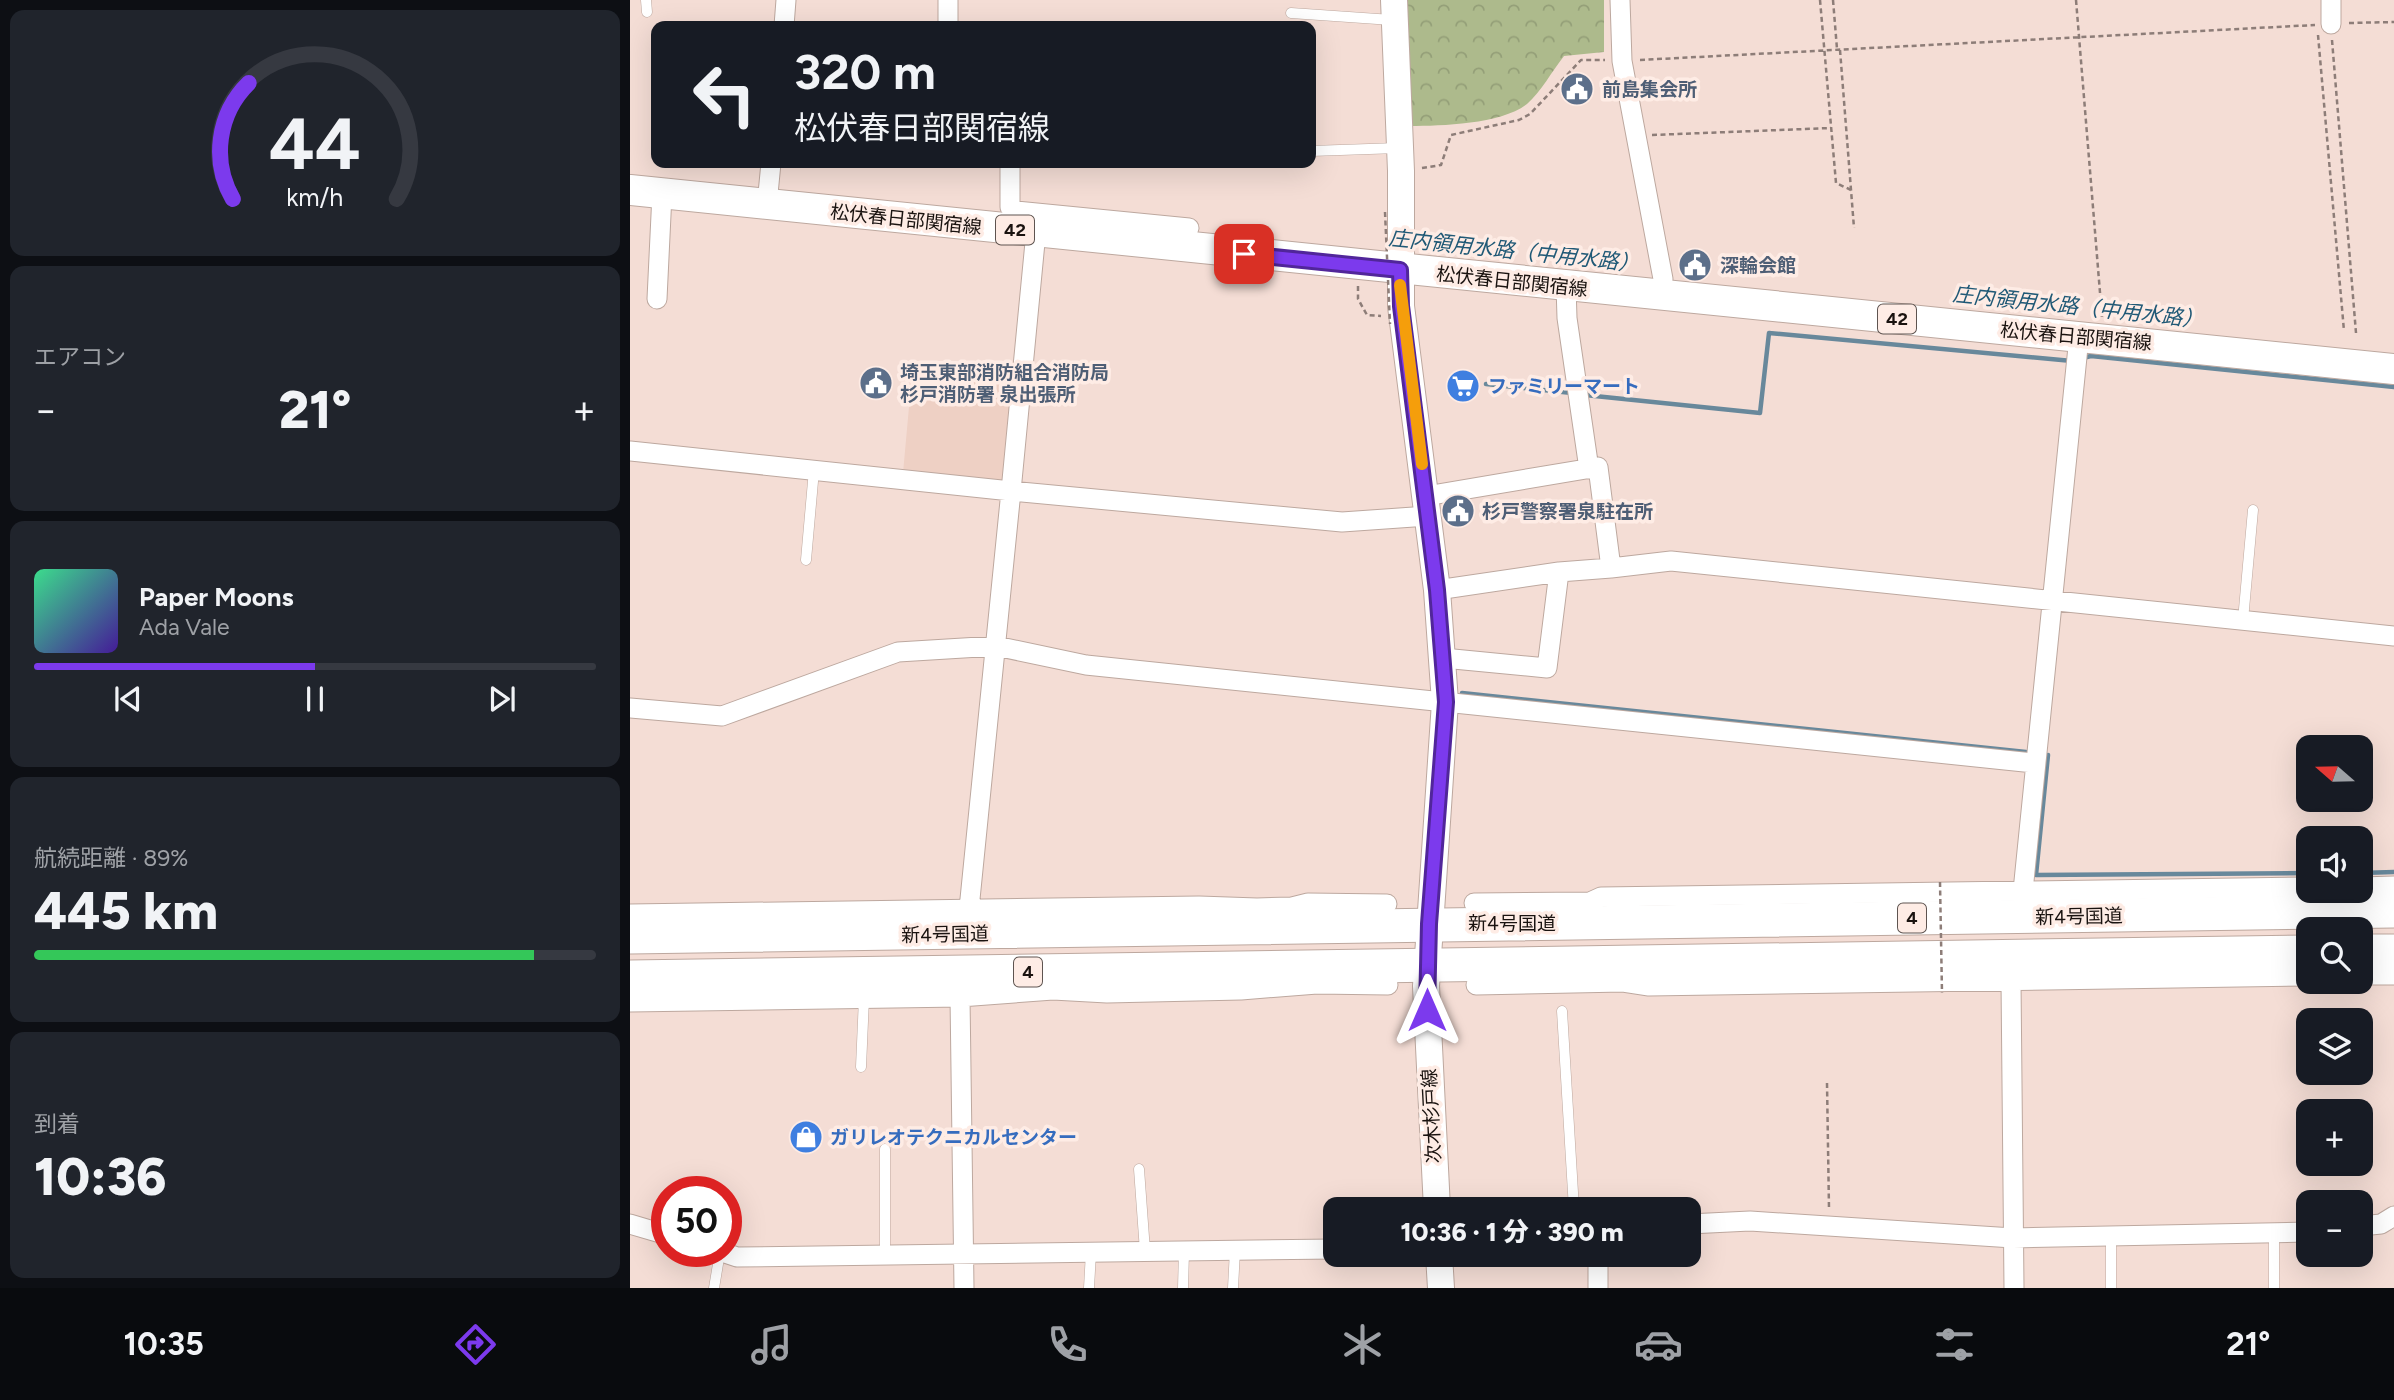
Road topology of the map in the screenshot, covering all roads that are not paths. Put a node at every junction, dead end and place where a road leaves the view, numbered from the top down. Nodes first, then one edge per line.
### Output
1 (646, 0) edge
2 (786, 0) edge
3 (948, 0) edge
4 (1620, 0) edge
5 (2331, 0) edge
6 (1394, 10) edge
7 (647, 12) dead end
8 (1291, 13) dead end
9 (784, 21) edge
10 (948, 21) edge
11 (2324, 24) road end
12 (1316, 152) edge
13 (1401, 160) junction
14 (771, 168) edge
15 (1010, 168) edge
16 (630, 190) edge
17 (662, 194) junction
18 (767, 204) junction
19 (1053, 228) junction
20 (1189, 228) dead end
21 (1400, 270) junction
22 (1566, 286) junction
23 (1660, 295) junction
24 (657, 299) dead end
25 (2091, 337) junction
26 (2394, 369) edge
27 (630, 451) edge
28 (1589, 469) junction
29 (814, 470) junction
30 (1012, 491) junction
31 (1427, 506) junction
32 (2253, 510) dead end
33 (806, 560) dead end
34 (1611, 568) junction
35 (1559, 572) junction
36 (1437, 590) junction
37 (2052, 600) junction
38 (2243, 620) junction
39 (2394, 636) edge
40 (996, 646) junction
41 (1443, 658) junction
42 (1446, 702) junction
43 (630, 708) edge
44 (2034, 763) junction
45 (2394, 886) edge
46 (2296, 887) edge
47 (2373, 887) edge
48 (2023, 891) junction
49 (1474, 903) dead end
50 (1387, 904) dead end
51 (969, 909) junction
52 (2394, 911) edge
53 (1552, 913) junction
54 (630, 914) edge
55 (884, 923) junction
56 (1429, 924) junction
57 (630, 937) edge
58 (2373, 951) edge
59 (2394, 951) edge
60 (2296, 953) edge
61 (1427, 965) junction
62 (2037, 969) junction
63 (1599, 973) junction
64 (2373, 975) edge
65 (2394, 975) edge
66 (2296, 976) edge
67 (630, 977) edge
68 (1050, 981) junction
69 (2011, 981) junction
70 (1388, 985) dead end
71 (1476, 985) dead end
72 (960, 997) junction
73 (864, 999) junction
74 (630, 1002) edge
75 (1562, 1011) dead end
76 (862, 1067) dead end
77 (885, 1149) dead end
78 (1139, 1169) dead end
79 (1436, 1197) edge
80 (1573, 1197) edge
81 (2394, 1216) edge
82 (1701, 1223) edge
83 (630, 1224) edge
84 (2373, 1225) edge
85 (651, 1230) edge
86 (2296, 1233) edge
87 (2274, 1234) junction
88 (2110, 1237) junction
89 (2013, 1238) junction
90 (1323, 1249) edge
91 (1235, 1250) junction
92 (1146, 1251) junction
93 (1184, 1251) junction
94 (1091, 1252) junction
95 (964, 1253) junction
96 (885, 1255) junction
97 (742, 1257) edge
98 (717, 1267) edge
99 (1440, 1267) edge
100 (1598, 1267) edge
101 (714, 1288) edge
102 (964, 1288) edge
103 (1089, 1288) edge
104 (1184, 1288) edge
105 (1233, 1288) edge
106 (1441, 1288) edge
107 (1598, 1288) edge
108 (2014, 1288) edge
109 (2111, 1288) edge
110 (2274, 1288) edge

1 - 7 lane
2 - 9 street
3 - 10 street
4 - 23 street
5 - 11 street
6 - 8 lane
6 - 13 main road, 次木杉戸線
12 - 13 lane
13 - 21 main road, 次木杉戸線
14 - 18 street
15 - 19 street
16 - 17 main road, 松伏春日部関宿線 / 42
17 - 18 main road, 松伏春日部関宿線 / 42
17 - 24 street
18 - 19 main road, 松伏春日部関宿線 / 42
19 - 20 street
19 - 21 main road, 松伏春日部関宿線 / 42
19 - 30 street
21 - 22 main road, 松伏春日部関宿線 / 42
21 - 31 main road, 次木杉戸線
22 - 23 main road, 松伏春日部関宿線 / 42
22 - 28 street
23 - 25 main road, 松伏春日部関宿線 / 42
25 - 26 main road, 松伏春日部関宿線 / 42
25 - 37 street
27 - 29 street
28 - 31 street
28 - 34 street
29 - 30 street
29 - 33 lane
30 - 31 street
30 - 40 street
31 - 36 main road, 次木杉戸線
32 - 38 lane
34 - 35 street
34 - 37 street
35 - 36 street
35 - 41 street
36 - 41 main road, 次木杉戸線
37 - 38 street
37 - 44 street
38 - 39 street
40 - 42 street
40 - 43 street
40 - 51 street
41 - 42 main road, 次木杉戸線
42 - 44 street
42 - 56 main road, 次木杉戸線
44 - 48 street
45 - 47 street
46 - 48 street
48 - 53 street
49 - 53 street
50 - 51 street
51 - 55 street
52 - 53 highway, 新4号国道 / 4
53 - 56 highway, 新4号国道 / 4
54 - 55 street
55 - 56 highway, 新4号国道 / 4
55 - 57 highway, 新4号国道 / 4
56 - 61 main road, 次木杉戸線
58 - 59 highway
60 - 62 highway, 新4号国道 / 4
61 - 63 highway, 新4号国道 / 4
61 - 68 highway, 新4号国道 / 4
61 - 79 main road, 次木杉戸線
62 - 63 highway, 新4号国道 / 4
62 - 66 street
62 - 69 street
63 - 69 street
63 - 71 street
64 - 65 street
67 - 68 highway, 新4号国道 / 4
68 - 70 street
68 - 72 street
69 - 89 street
72 - 73 street
72 - 95 street
73 - 74 street
73 - 76 lane
75 - 80 lane
77 - 96 lane
78 - 92 lane
81 - 84 street
82 - 89 street
83 - 85 street
86 - 87 street
87 - 88 street
87 - 110 lane
88 - 89 street
88 - 109 lane
89 - 108 street
90 - 91 street
91 - 93 street
91 - 105 lane
92 - 93 street
92 - 94 street
93 - 104 lane
94 - 95 street
94 - 103 lane
95 - 96 street
95 - 102 street
96 - 97 street
98 - 101 lane
99 - 106 main road
100 - 107 street

